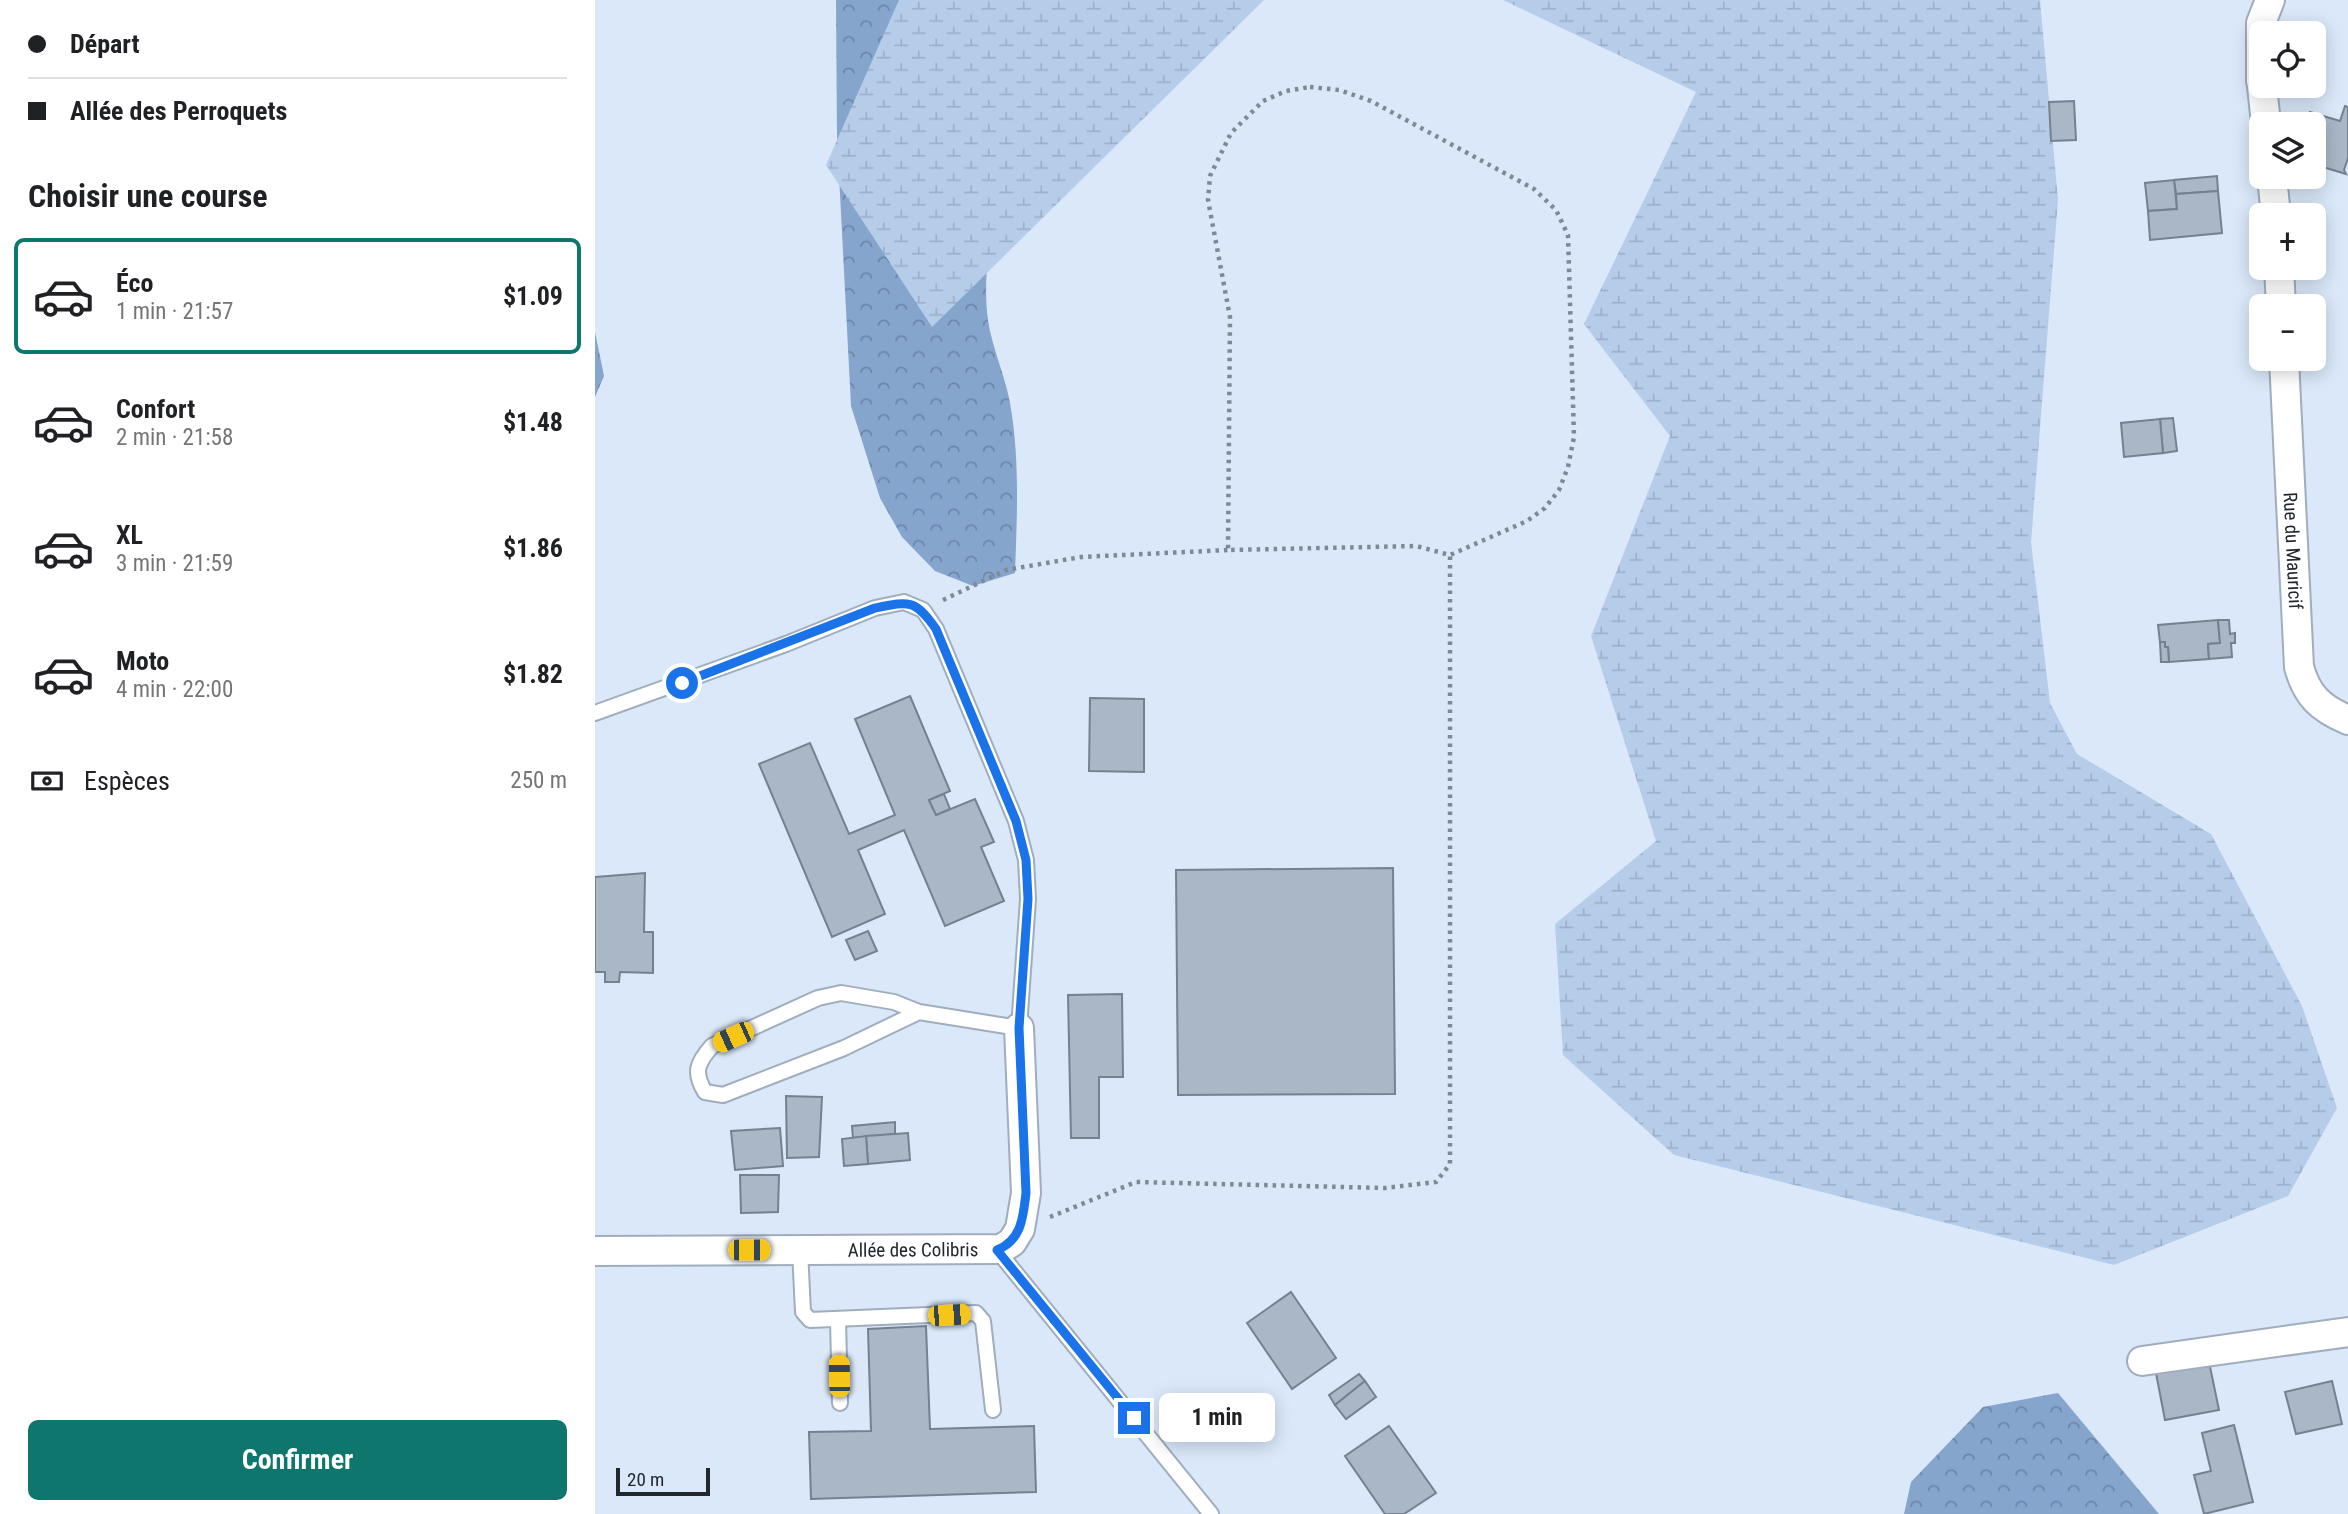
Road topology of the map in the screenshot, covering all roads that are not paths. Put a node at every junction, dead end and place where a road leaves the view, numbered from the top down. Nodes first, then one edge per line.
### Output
1 (2270, 0) edge
2 (2262, 21) edge
3 (2285, 371) edge
4 (595, 713) edge
5 (2348, 720) edge
6 (919, 1012) junction
7 (1019, 1028) junction
8 (800, 1250) junction
9 (997, 1250) junction
10 (595, 1251) edge
11 (838, 1320) junction
12 (2348, 1332) edge
13 (2142, 1361) dead end
14 (840, 1403) dead end
15 (993, 1409) dead end
16 (1210, 1514) edge

1 - 2 street
3 - 5 street, Rue du Mauricif
4 - 7 lane
6 - 6 lane
6 - 7 lane
7 - 9 street, Allée des Colibris
8 - 9 street, Allée des Colibris
8 - 10 street, Allée des Colibris
8 - 11 lane
9 - 16 lane
11 - 14 lane
11 - 15 lane
12 - 13 street

